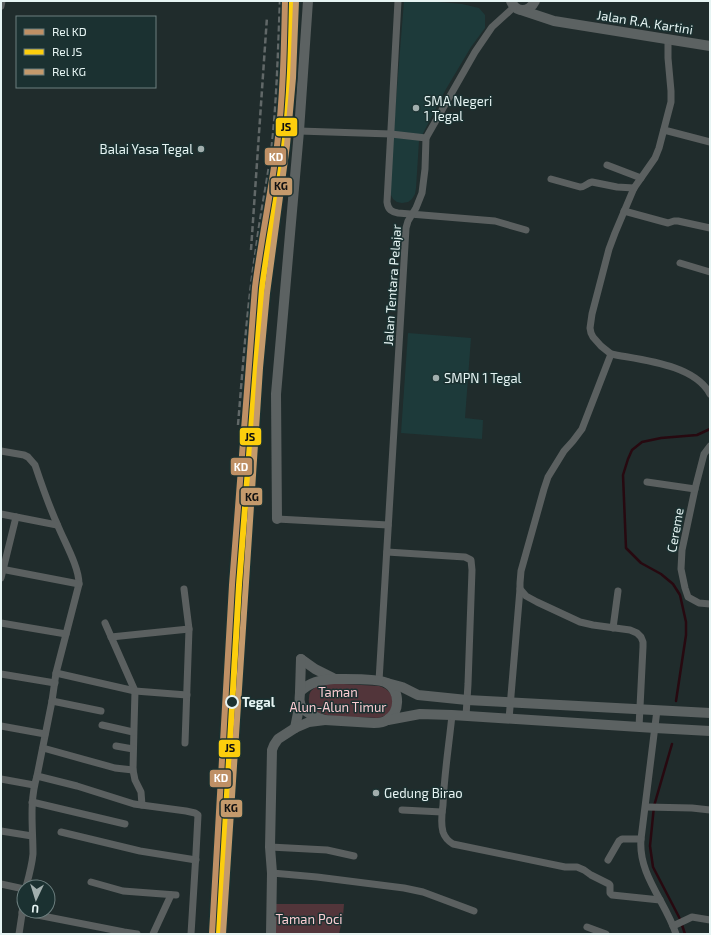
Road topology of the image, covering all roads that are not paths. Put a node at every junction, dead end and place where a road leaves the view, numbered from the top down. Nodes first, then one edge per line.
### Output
1 (2, 1) edge
2 (308, 1) edge
3 (398, 1) edge
4 (536, 1) edge
5 (514, 4) edge
6 (1, 6) edge
7 (554, 21) junction
8 (668, 39) junction
9 (710, 46) edge
10 (664, 130) junction
11 (299, 131) junction
12 (391, 134) junction
13 (426, 138) junction
14 (710, 142) edge
15 (607, 165) dead end
16 (641, 178) junction
17 (551, 179) dead end
18 (634, 188) junction
19 (624, 212) junction
20 (411, 214) junction
21 (710, 228) edge
22 (526, 230) dead end
23 (680, 263) dead end
24 (710, 272) edge
25 (611, 354) junction
26 (710, 394) edge
27 (710, 446) edge
28 (1, 452) edge
29 (647, 482) dead end
30 (695, 489) junction
31 (1, 514) edge
32 (16, 517) junction
33 (277, 519) joint
34 (57, 525) junction
35 (388, 525) junction
36 (387, 552) junction
37 (2, 569) edge
38 (1, 578) edge
39 (79, 584) junction
40 (184, 589) dead end
41 (520, 589) junction
42 (618, 592) dead end
43 (710, 604) edge
44 (1, 623) edge
45 (105, 623) dead end
46 (613, 628) junction
47 (189, 630) junction
48 (66, 634) junction
49 (111, 637) junction
50 (56, 673) junction
51 (1, 674) edge
52 (334, 679) junction
53 (383, 682) junction
54 (55, 683) junction
55 (135, 691) junction
56 (300, 692) junction
57 (187, 695) junction
58 (52, 700) junction
59 (467, 700) junction
60 (510, 702) junction
61 (300, 703) junction
62 (640, 709) junction
63 (657, 710) junction
64 (101, 711) dead end
65 (710, 713) edge
66 (452, 715) junction
67 (466, 716) junction
68 (509, 719) junction
69 (325, 720) junction
70 (388, 720) junction
71 (102, 725) dead end
72 (1, 726) edge
73 (639, 727) junction
74 (295, 728) junction
75 (656, 728) junction
76 (710, 731) edge
77 (134, 732) junction
78 (45, 734) junction
79 (185, 743) dead end
80 (116, 746) dead end
81 (43, 748) junction
82 (133, 750) junction
83 (133, 770) junction
84 (37, 776) junction
85 (1, 779) edge
86 (34, 785) junction
87 (32, 802) junction
88 (142, 805) junction
89 (647, 807) junction
90 (402, 810) dead end
91 (710, 810) edge
92 (442, 812) junction
93 (125, 824) dead end
94 (1, 831) edge
95 (60, 832) dead end
96 (32, 836) junction
97 (641, 839) junction
98 (270, 846) junction
99 (354, 856) dead end
100 (196, 860) junction
101 (608, 860) dead end
102 (272, 874) junction
103 (28, 879) edge
104 (90, 882) dead end
105 (1, 884) edge
106 (16, 886) edge
107 (660, 900) junction
108 (474, 911) dead end
109 (21, 919) edge
110 (56, 919) edge
111 (710, 920) edge
112 (674, 926) junction
113 (587, 927) dead end
114 (19, 934) edge
115 (137, 934) edge
116 (153, 934) edge
117 (190, 934) edge
118 (271, 934) edge
119 (606, 934) edge
120 (676, 934) edge

1 - 6 street
2 - 11 street
3 - 12 street
4 - 5 street
4 - 7 street
5 - 7 street, Jalan R.A. Kartini
5 - 13 street, Jalan Tentara Pelajar
7 - 8 street, Jalan R.A. Kartini
8 - 9 street, Jalan R.A. Kartini
8 - 10 street
10 - 14 street
10 - 16 street
11 - 12 street
11 - 33 street
12 - 13 street
12 - 20 street
13 - 20 street, Jalan Tentara Pelajar
15 - 16 street
16 - 18 street
17 - 18 street
18 - 19 street
19 - 21 street
19 - 25 street
20 - 22 street
20 - 35 street, Jalan Tentara Pelajar
23 - 24 street
25 - 26 street
25 - 41 street
27 - 30 street, Cereme
28 - 34 street
29 - 30 street
30 - 43 street, Cereme
31 - 32 street
32 - 34 street
32 - 37 street
33 - 35 street
34 - 39 street
35 - 36 street, Jalan Tentara Pelajar
36 - 53 street, Jalan Tentara Pelajar
36 - 59 street
37 - 38 street
37 - 39 street
39 - 48 street
40 - 47 street
41 - 46 street
41 - 60 street
42 - 46 street
44 - 48 street
45 - 49 street
46 - 62 street
47 - 49 street
47 - 57 street
48 - 50 street
49 - 55 street
50 - 54 street
50 - 55 street
51 - 54 street
52 - 53 street
52 - 56 street
52 - 56 street
53 - 59 street
53 - 70 street
54 - 58 street
55 - 57 street
55 - 77 street
56 - 61 street
57 - 79 street
58 - 64 street
58 - 78 street
59 - 60 street
59 - 67 street
60 - 62 street
60 - 68 street
61 - 69 street
61 - 74 street
62 - 63 street
62 - 73 street
63 - 65 street
63 - 75 street
66 - 67 street
66 - 70 street
66 - 92 street
67 - 68 street
68 - 73 street
69 - 70 street
69 - 74 street
71 - 77 street
72 - 78 street
73 - 75 street
74 - 98 street
75 - 76 street
75 - 89 street
77 - 82 street
78 - 81 street
80 - 82 street
81 - 83 street
81 - 84 street
82 - 83 street
83 - 88 street
84 - 86 street
84 - 88 street
85 - 86 street
86 - 87 street
87 - 93 street
87 - 96 street
88 - 100 street
89 - 91 street
89 - 97 street
90 - 92 street
92 - 107 street
94 - 96 street
95 - 100 street
96 - 103 street
97 - 101 street
97 - 107 street
98 - 99 street
98 - 102 street
100 - 117 street
102 - 108 street
102 - 118 street
104 - 116 street
105 - 106 street
107 - 112 street
109 - 114 street
110 - 115 street
111 - 112 street
112 - 120 street
113 - 119 street

